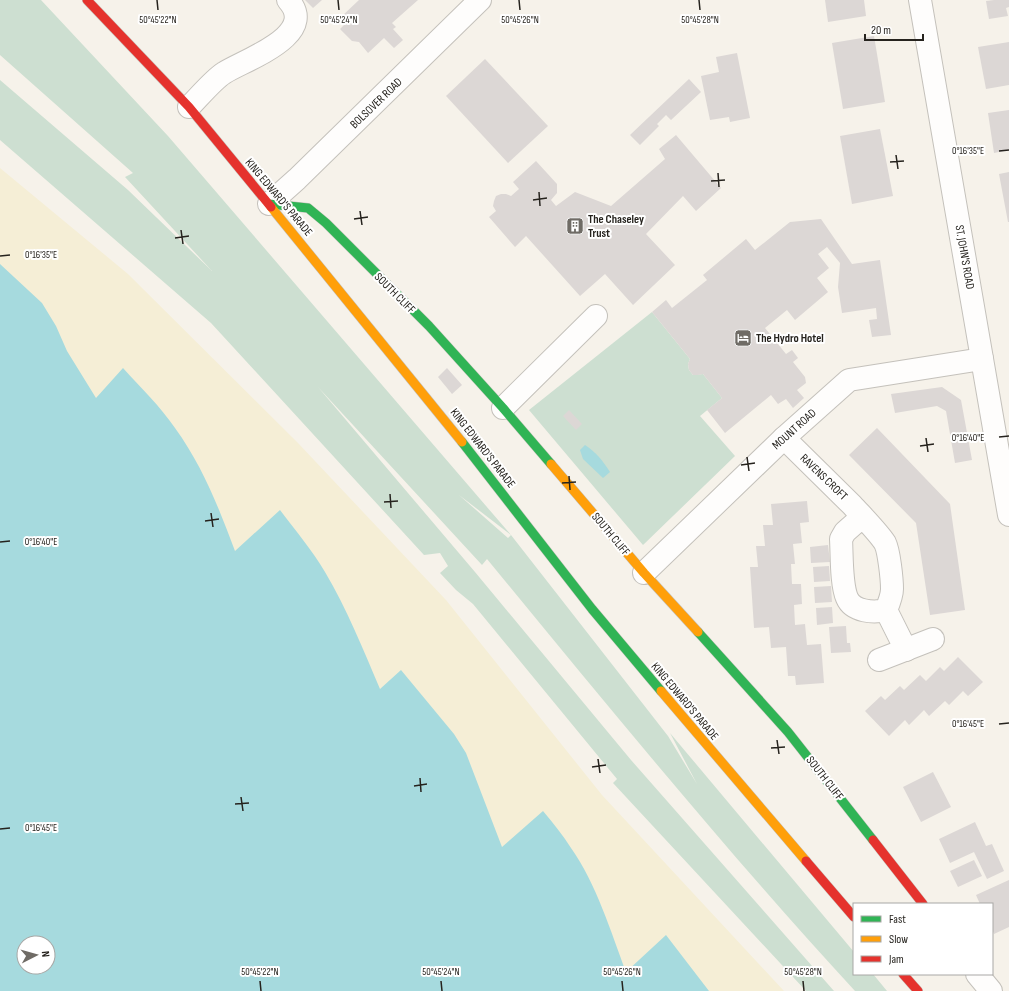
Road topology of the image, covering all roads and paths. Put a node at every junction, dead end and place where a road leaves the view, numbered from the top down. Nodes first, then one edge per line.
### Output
1 (87, 0) edge
2 (288, 0) edge
3 (480, 0) edge
4 (920, 0) edge
5 (189, 107) junction
6 (269, 204) junction
7 (596, 316) dead end
8 (982, 359) junction
9 (503, 408) junction
10 (784, 438) junction
11 (1009, 515) edge
12 (862, 517) junction
13 (644, 573) junction
14 (886, 610) junction
15 (932, 640) dead end
16 (906, 650) junction
17 (879, 660) dead end
18 (922, 903) edge
19 (853, 916) edge
20 (904, 975) edge
21 (979, 975) edge
22 (918, 991) edge
23 (991, 991) edge

1 - 5 main road, KING EDWARD'S PARADE
2 - 5 street
3 - 6 street, BOLSOVER ROAD
4 - 8 street, ST. JOHN'S ROAD
5 - 6 main road, KING EDWARD'S PARADE
6 - 9 main road, SOUTH CLIFF
6 - 19 main road, KING EDWARD'S PARADE
7 - 9 street
8 - 10 street, MOUNT ROAD
8 - 11 street, ST. JOHN'S ROAD
9 - 13 main road, SOUTH CLIFF
10 - 12 street, RAVENS CROFT
10 - 13 street, MOUNT ROAD
12 - 14 street, RAVENS CROFT
12 - 14 street
13 - 18 main road, SOUTH CLIFF
14 - 16 street
15 - 16 street
16 - 17 street
20 - 22 main road
21 - 23 street

